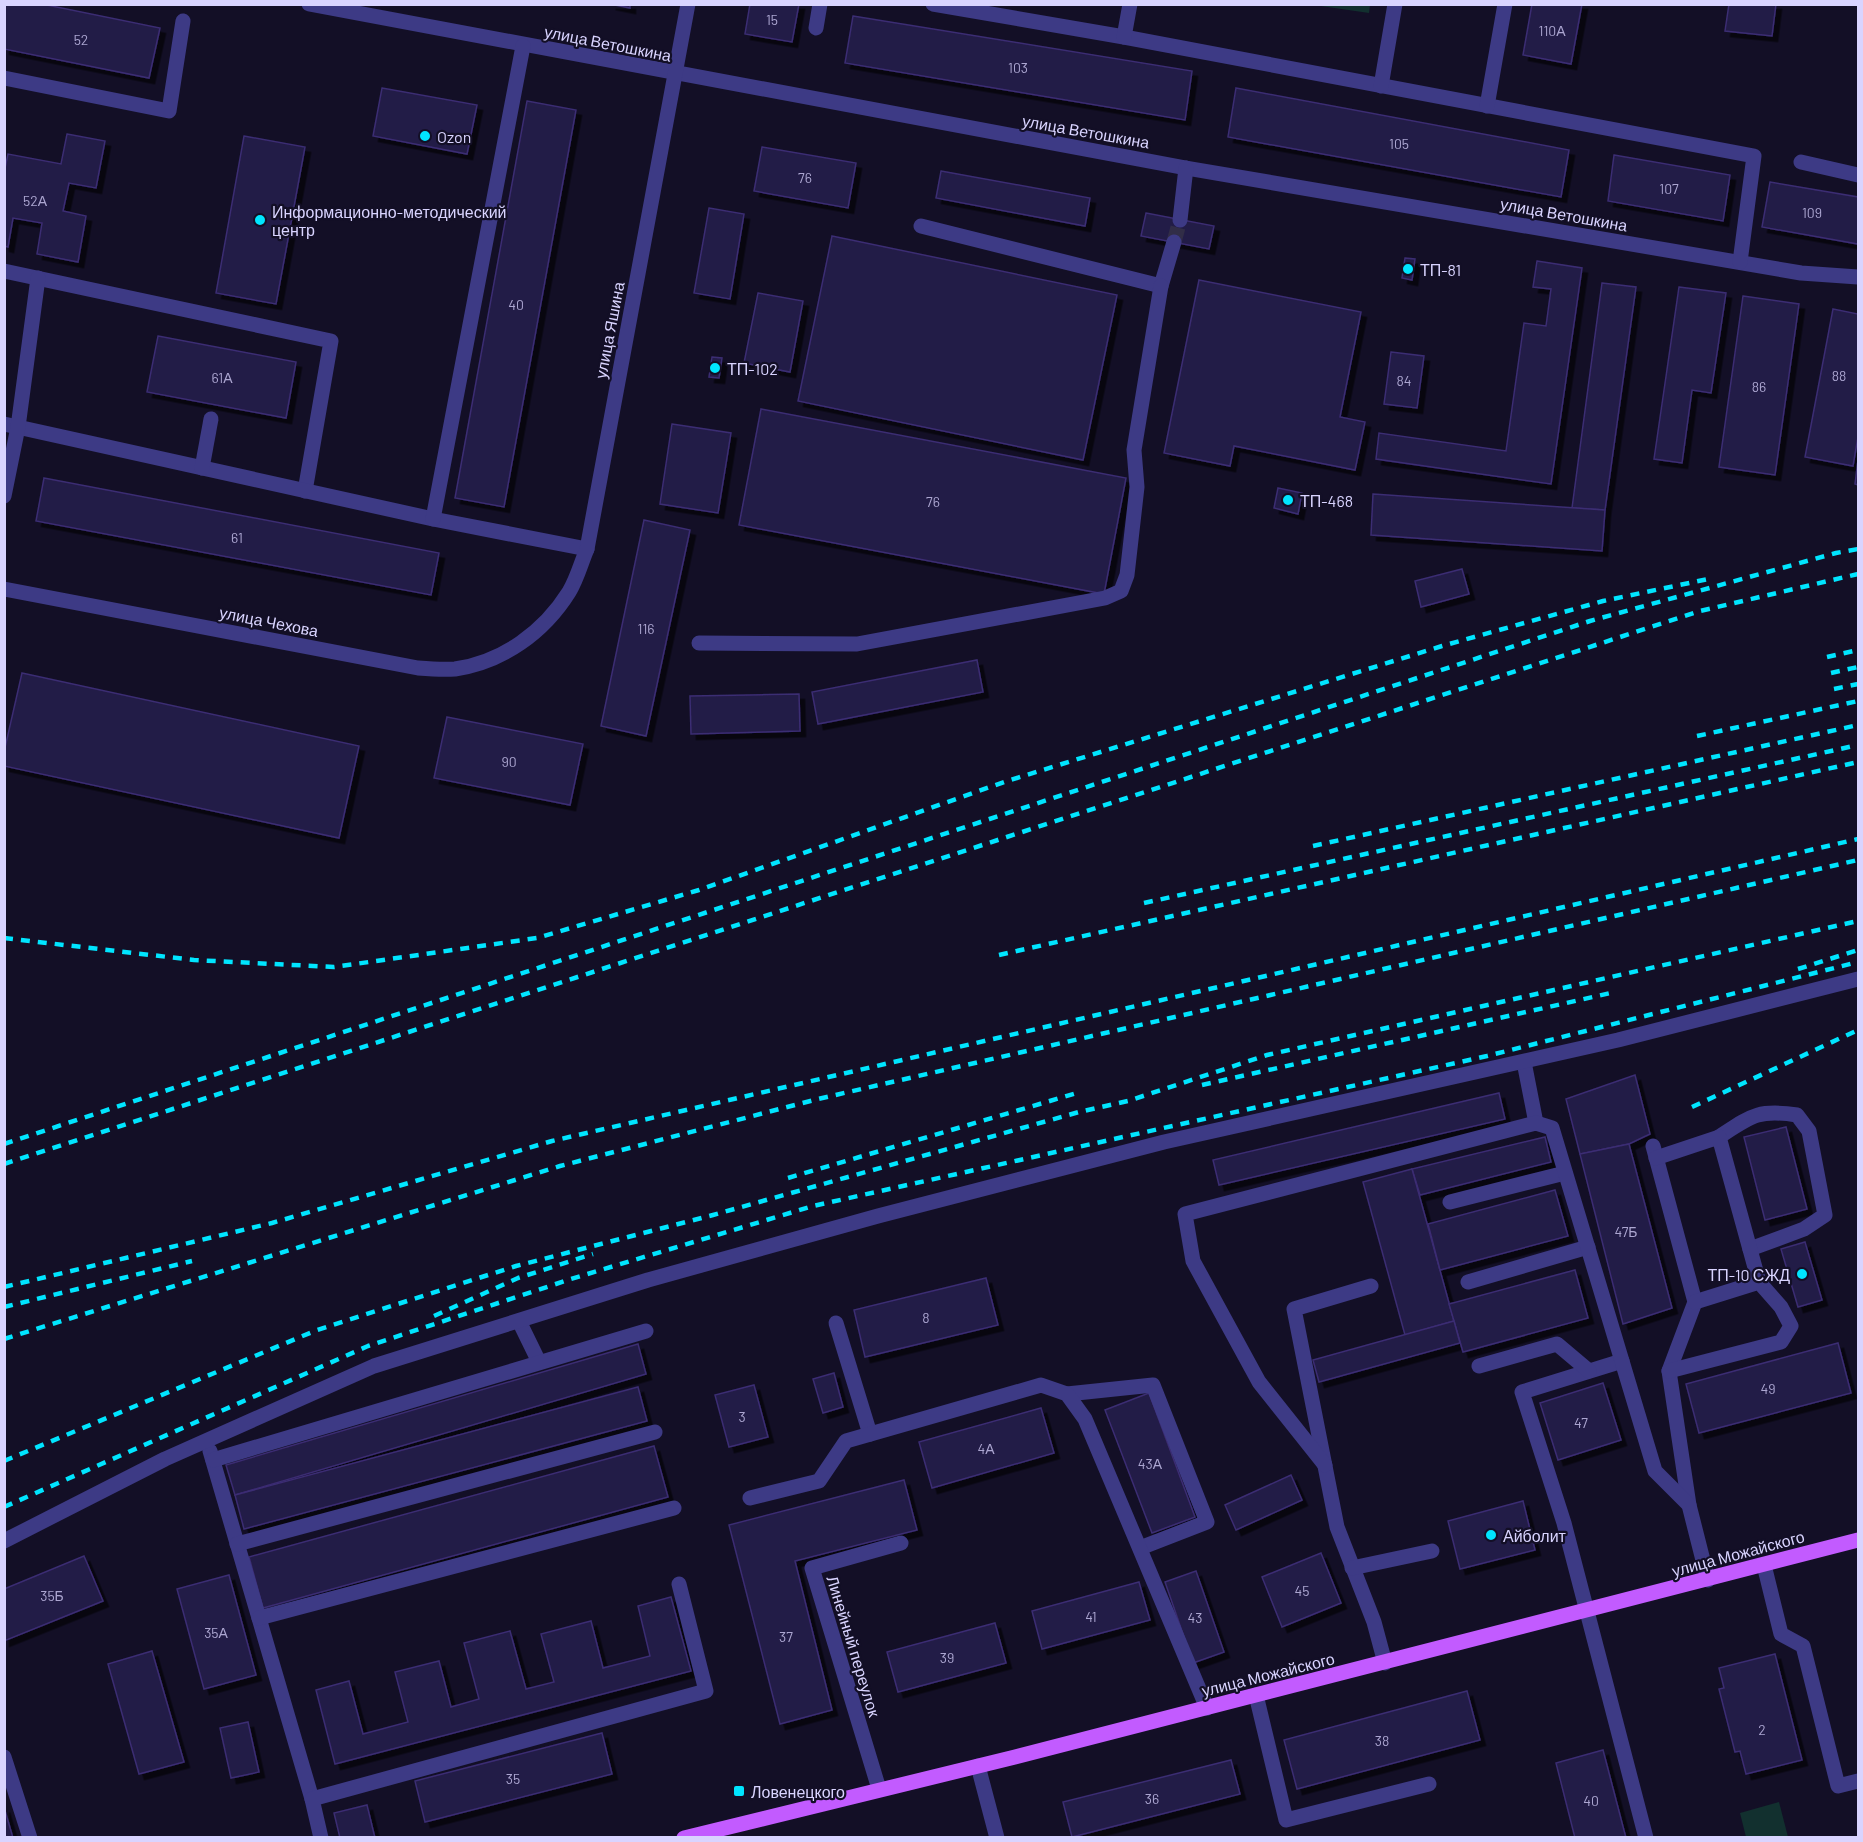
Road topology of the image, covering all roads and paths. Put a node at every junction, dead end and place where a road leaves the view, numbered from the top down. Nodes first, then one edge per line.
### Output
1 (309, 4) edge
2 (688, 4) edge
3 (820, 4) edge
4 (933, 4) edge
5 (1130, 4) edge
6 (1395, 4) edge
7 (1505, 4) edge
8 (183, 21) dead end
9 (816, 28) dead end
10 (1124, 37) junction
11 (523, 46) junction
12 (675, 74) junction
13 (4, 78) edge
14 (1381, 86) junction
15 (1487, 106) junction
16 (1801, 162) dead end
17 (1186, 168) junction
18 (1858, 176) edge
19 (1180, 220) tunnel mouth
20 (921, 226) dead end
21 (1174, 242) tunnel mouth
22 (1740, 262) junction
23 (4, 271) edge
24 (1858, 276) edge
25 (38, 278) junction
26 (1161, 286) junction
27 (211, 419) dead end
28 (11, 425) edge
29 (202, 468) junction
30 (305, 491) junction
31 (4, 496) edge
32 (433, 519) junction
33 (587, 549) junction
34 (4, 589) edge
35 (523, 643) joint
36 (699, 643) dead end
37 (1858, 980) edge
38 (1524, 1062) junction
39 (1536, 1123) junction
40 (1719, 1137) junction
41 (1565, 1173) junction
42 (1450, 1202) dead end
43 (1588, 1247) junction
44 (1750, 1249) junction
45 (1468, 1282) dead end
46 (1759, 1282) junction
47 (1371, 1286) dead end
48 (1695, 1302) junction
49 (519, 1321) junction
50 (836, 1323) dead end
51 (646, 1330) dead end
52 (1622, 1361) junction
53 (539, 1362) junction
54 (1479, 1366) dead end
55 (1589, 1371) junction
56 (1669, 1371) junction
57 (1067, 1394) junction
58 (655, 1432) dead end
59 (870, 1434) junction
60 (207, 1440) junction
61 (213, 1460) junction
62 (1324, 1465) junction
63 (750, 1498) dead end
64 (1689, 1505) junction
65 (674, 1508) dead end
66 (4, 1540) edge
67 (1858, 1540) edge
68 (901, 1543) dead end
69 (237, 1544) junction
70 (1140, 1548) junction
71 (1432, 1551) dead end
72 (1764, 1565) junction
73 (1352, 1568) junction
74 (1708, 1580) junction
75 (679, 1584) dead end
76 (1588, 1611) junction
77 (259, 1618) junction
78 (1385, 1663) junction
79 (1256, 1695) junction
80 (1207, 1708) junction
81 (4, 1757) edge
82 (978, 1766) junction
83 (1858, 1780) edge
84 (1429, 1784) dead end
85 (879, 1789) junction
86 (312, 1799) junction
87 (30, 1838) edge
88 (321, 1838) edge
89 (684, 1838) edge
90 (997, 1838) edge
91 (1646, 1838) edge

1 - 11 street, улица Ветошкина
2 - 12 street, улица Яшина
3 - 9 street
4 - 10 street
5 - 10 street
6 - 14 street
7 - 15 street
8 - 13 street
10 - 14 street
11 - 12 street, улица Ветошкина
11 - 32 street
12 - 17 street, улица Ветошкина
12 - 33 street, улица Яшина
14 - 15 street
15 - 22 street
16 - 18 street
17 - 19 street
17 - 22 street, улица Ветошкина
20 - 26 street
21 - 26 street
22 - 24 street, улица Ветошкина
23 - 25 street
25 - 28 street
25 - 30 street
26 - 36 street
27 - 29 street
28 - 29 street
28 - 31 street
29 - 30 street
30 - 32 street
32 - 33 street
33 - 35 street, улица Яшина
34 - 35 street, улица Чехова
37 - 38 street
38 - 39 street
38 - 49 street
39 - 41 street
39 - 62 street
40 - 44 street
40 - 44 street
40 - 48 street
41 - 42 street
41 - 43 street
43 - 45 street
43 - 52 street
44 - 46 street
46 - 48 street
46 - 56 street
47 - 62 street
48 - 56 street
49 - 53 street
49 - 60 street
50 - 59 street
51 - 53 street
52 - 55 street
52 - 64 street
53 - 61 street
54 - 55 street
55 - 76 street
56 - 64 street
57 - 59 street
57 - 70 street
57 - 70 street
58 - 69 street
59 - 63 street
60 - 61 street
60 - 66 street
61 - 69 street
62 - 73 street
64 - 74 street
65 - 77 street
67 - 72 main road, улица Можайского
68 - 85 street, Линейный переулок
69 - 77 street
70 - 80 street
71 - 73 street
72 - 74 main road, улица Можайского
72 - 83 street
73 - 78 street
74 - 76 main road, улица Можайского
75 - 86 street
76 - 78 main road, улица Можайского
76 - 91 street
77 - 86 street
78 - 79 main road, улица Можайского
79 - 80 main road, улица Можайского
79 - 84 street
80 - 82 main road, улица Можайского
81 - 87 street
82 - 85 main road, улица Можайского
82 - 90 street
85 - 89 main road, улица Можайского
86 - 88 street

